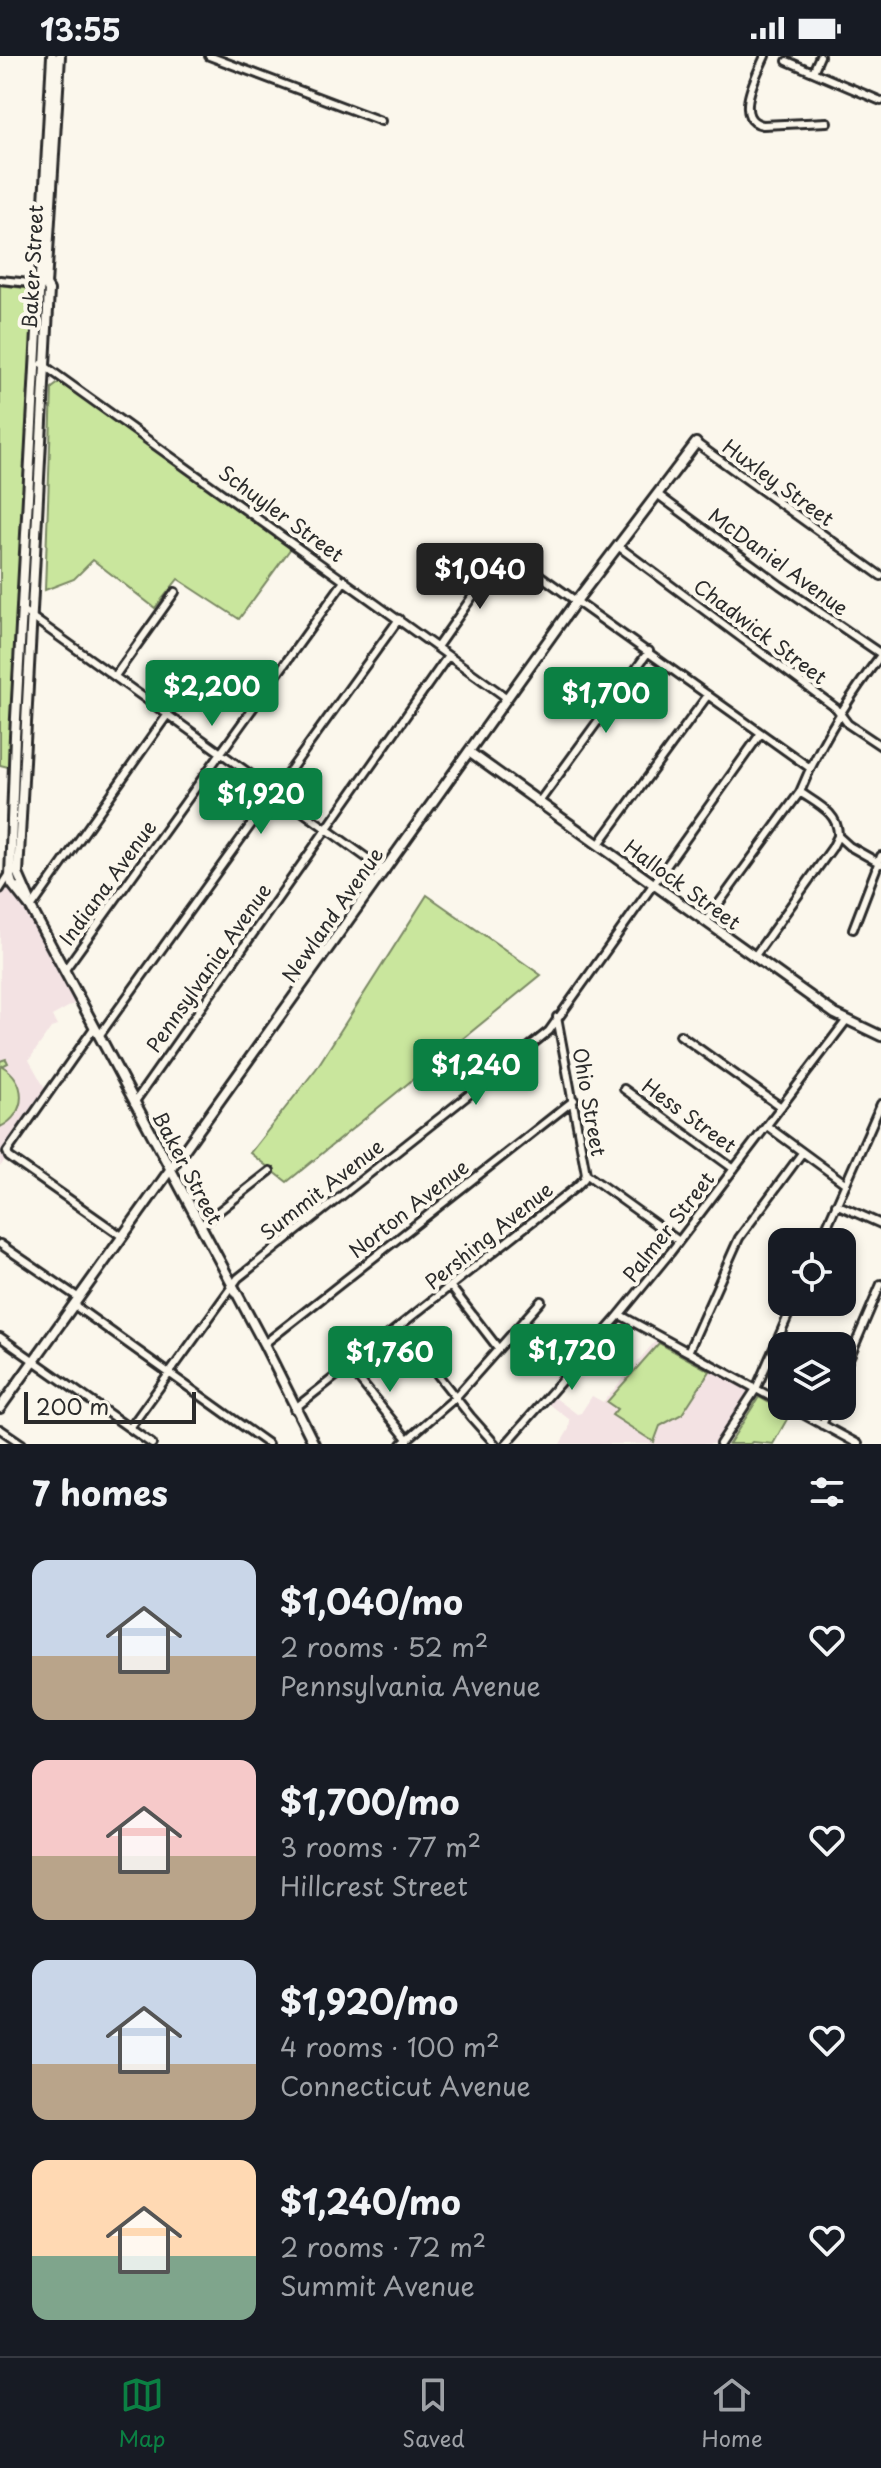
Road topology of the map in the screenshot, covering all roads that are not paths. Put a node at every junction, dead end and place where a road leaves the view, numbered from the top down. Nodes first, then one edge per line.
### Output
1 (52, 56) edge
2 (60, 56) edge
3 (209, 56) edge
4 (765, 56) edge
5 (820, 56) edge
6 (787, 61) dead end
7 (813, 72) junction
8 (881, 100) edge
9 (381, 121) dead end
10 (827, 122) dead end
11 (0, 280) edge
12 (42, 285) junction
13 (39, 362) junction
14 (696, 443) joint
15 (657, 494) junction
16 (618, 546) junction
17 (881, 576) edge
18 (345, 580) junction
19 (175, 592) dead end
20 (577, 600) junction
21 (22, 610) junction
22 (31, 616) junction
23 (399, 619) junction
24 (437, 647) junction
25 (649, 651) junction
26 (881, 654) edge
27 (448, 656) junction
28 (115, 676) junction
29 (708, 695) junction
30 (507, 698) junction
31 (168, 714) junction
32 (841, 714) junction
33 (761, 733) junction
34 (881, 746) edge
35 (469, 752) junction
36 (221, 753) junction
37 (810, 768) junction
38 (274, 791) junction
39 (800, 792) junction
40 (539, 802) junction
41 (327, 829) junction
42 (838, 836) junction
43 (599, 844) junction
44 (19, 852) junction
45 (880, 861) edge
46 (385, 871) junction
47 (10, 873) junction
48 (652, 883) junction
49 (0, 890) edge
50 (20, 893) junction
51 (31, 908) junction
52 (706, 921) junction
53 (853, 929) dead end
54 (754, 957) junction
55 (64, 971) junction
56 (557, 1017) junction
57 (846, 1021) junction
58 (97, 1032) junction
59 (680, 1035) dead end
60 (881, 1036) edge
61 (624, 1089) dead end
62 (574, 1100) junction
63 (134, 1103) junction
64 (881, 1104) edge
65 (781, 1107) junction
66 (767, 1126) junction
67 (802, 1153) junction
68 (734, 1169) junction
69 (171, 1171) junction
70 (270, 1171) dead end
71 (586, 1174) junction
72 (846, 1184) junction
73 (836, 1204) junction
74 (881, 1224) edge
75 (200, 1226) junction
76 (826, 1228) edge
77 (123, 1237) junction
78 (679, 1241) junction
79 (0, 1244) edge
80 (881, 1284) edge
81 (232, 1285) junction
82 (451, 1287) junction
83 (541, 1301) dead end
84 (76, 1302) junction
85 (620, 1315) junction
86 (788, 1316) edge
87 (400, 1327) junction
88 (0, 1337) edge
89 (856, 1342) edge
90 (264, 1344) junction
91 (498, 1348) junction
92 (688, 1352) junction
93 (34, 1361) junction
94 (350, 1368) junction
95 (169, 1374) junction
96 (756, 1389) junction
97 (768, 1395) edge
98 (455, 1398) junction
99 (0, 1408) edge
100 (294, 1409) junction
101 (813, 1420) edge
102 (824, 1420) edge
103 (822, 1425) junction
104 (130, 1428) junction
105 (0, 1429) edge
106 (405, 1442) edge
107 (22, 1444) edge
108 (152, 1444) edge
109 (268, 1444) edge
110 (314, 1444) edge
111 (495, 1444) edge
112 (506, 1444) edge
113 (720, 1444) edge
114 (858, 1444) edge

1 - 12 street, Baker Street
2 - 12 street, Baker Street
3 - 9 street
4 - 10 street
5 - 7 street
6 - 7 street
7 - 8 street
11 - 12 street
12 - 13 street, Baker Street
13 - 18 street, Schuyler Street
13 - 21 street, Baker Street
13 - 22 street, Baker Street
14 - 15 street, Newland Avenue
14 - 17 street, Huxley Street
15 - 16 street, Newland Avenue
15 - 26 street, McDaniel Avenue
16 - 20 street, Newland Avenue
16 - 32 street, Chadwick Street
18 - 23 street, Schuyler Street
18 - 36 street, Indiana Avenue
19 - 28 street
20 - 24 street
20 - 25 street
20 - 30 street, Newland Avenue
21 - 22 street
21 - 47 street, Baker Street
22 - 28 street
22 - 44 street, Baker Street
23 - 24 street, Schuyler Street
23 - 38 street
24 - 27 street, Schuyler Street
25 - 29 street
25 - 40 street
26 - 32 street
27 - 30 street, Schuyler Street
27 - 41 street, Pennsylvania Avenue
28 - 31 street
29 - 33 street
29 - 43 street
30 - 35 street, Newland Avenue
31 - 36 street
31 - 51 street
32 - 34 street, Chadwick Street
32 - 37 street
33 - 37 street
33 - 48 street, Summit Avenue
35 - 40 street, Hallock Street
35 - 46 street, Newland Avenue
36 - 38 street
36 - 55 street, Indiana Avenue
37 - 39 street
38 - 41 street
38 - 58 street
39 - 42 street
39 - 52 street
40 - 43 street, Hallock Street
41 - 46 street
41 - 63 street, Pennsylvania Avenue
42 - 45 street
42 - 54 street
43 - 48 street, Hallock Street
44 - 47 street
44 - 51 street, Baker Street
45 - 53 street
46 - 69 street, Newland Avenue
47 - 49 street
47 - 50 street, Baker Street
48 - 52 street, Hallock Street
48 - 56 street, Summit Avenue
49 - 50 street
50 - 51 street, Baker Street
51 - 55 street, Baker Street
52 - 54 street, Hallock Street
54 - 57 street, Hallock Street
55 - 58 street, Baker Street
56 - 62 street, Ohio Street
56 - 81 street, Summit Avenue
57 - 60 street, Hallock Street
57 - 65 street, Palmer Street
58 - 63 street, Baker Street
58 - 77 street
59 - 65 street
61 - 68 street, Hess Street
62 - 71 street, Ohio Street
62 - 90 street, Norton Avenue
63 - 69 street, Baker Street
64 - 72 street
65 - 66 street, Palmer Street
66 - 67 street
66 - 68 street, Palmer Street
67 - 72 street
67 - 92 street
68 - 78 street, Palmer Street
69 - 75 street, Baker Street
69 - 77 street, Newland Avenue
70 - 75 street
71 - 78 street, Ohio Street
71 - 82 street, Pershing Avenue
72 - 73 street
73 - 74 street
73 - 76 street
75 - 81 street, Baker Street
77 - 84 street, Newland Avenue
78 - 85 street, Palmer Street
79 - 84 street
80 - 89 street
81 - 90 street, Baker Street
81 - 95 street, Summit Avenue
82 - 87 street, Pershing Avenue
82 - 91 street
83 - 91 street
84 - 93 street, Newland Avenue
84 - 95 street
85 - 92 street
85 - 112 street, Palmer Street
86 - 96 street
87 - 94 street, Pershing Avenue
87 - 98 street
88 - 93 street
90 - 100 street, Baker Street
91 - 98 street
92 - 96 street
93 - 99 street, Newland Avenue
93 - 104 street
94 - 100 street, Pershing Avenue
94 - 106 street
95 - 104 street, Summit Avenue
95 - 109 street
96 - 97 street
96 - 113 street
98 - 106 street
98 - 111 street
100 - 110 street, Baker Street
101 - 103 street
102 - 103 street
103 - 114 street
104 - 108 street
105 - 107 street

